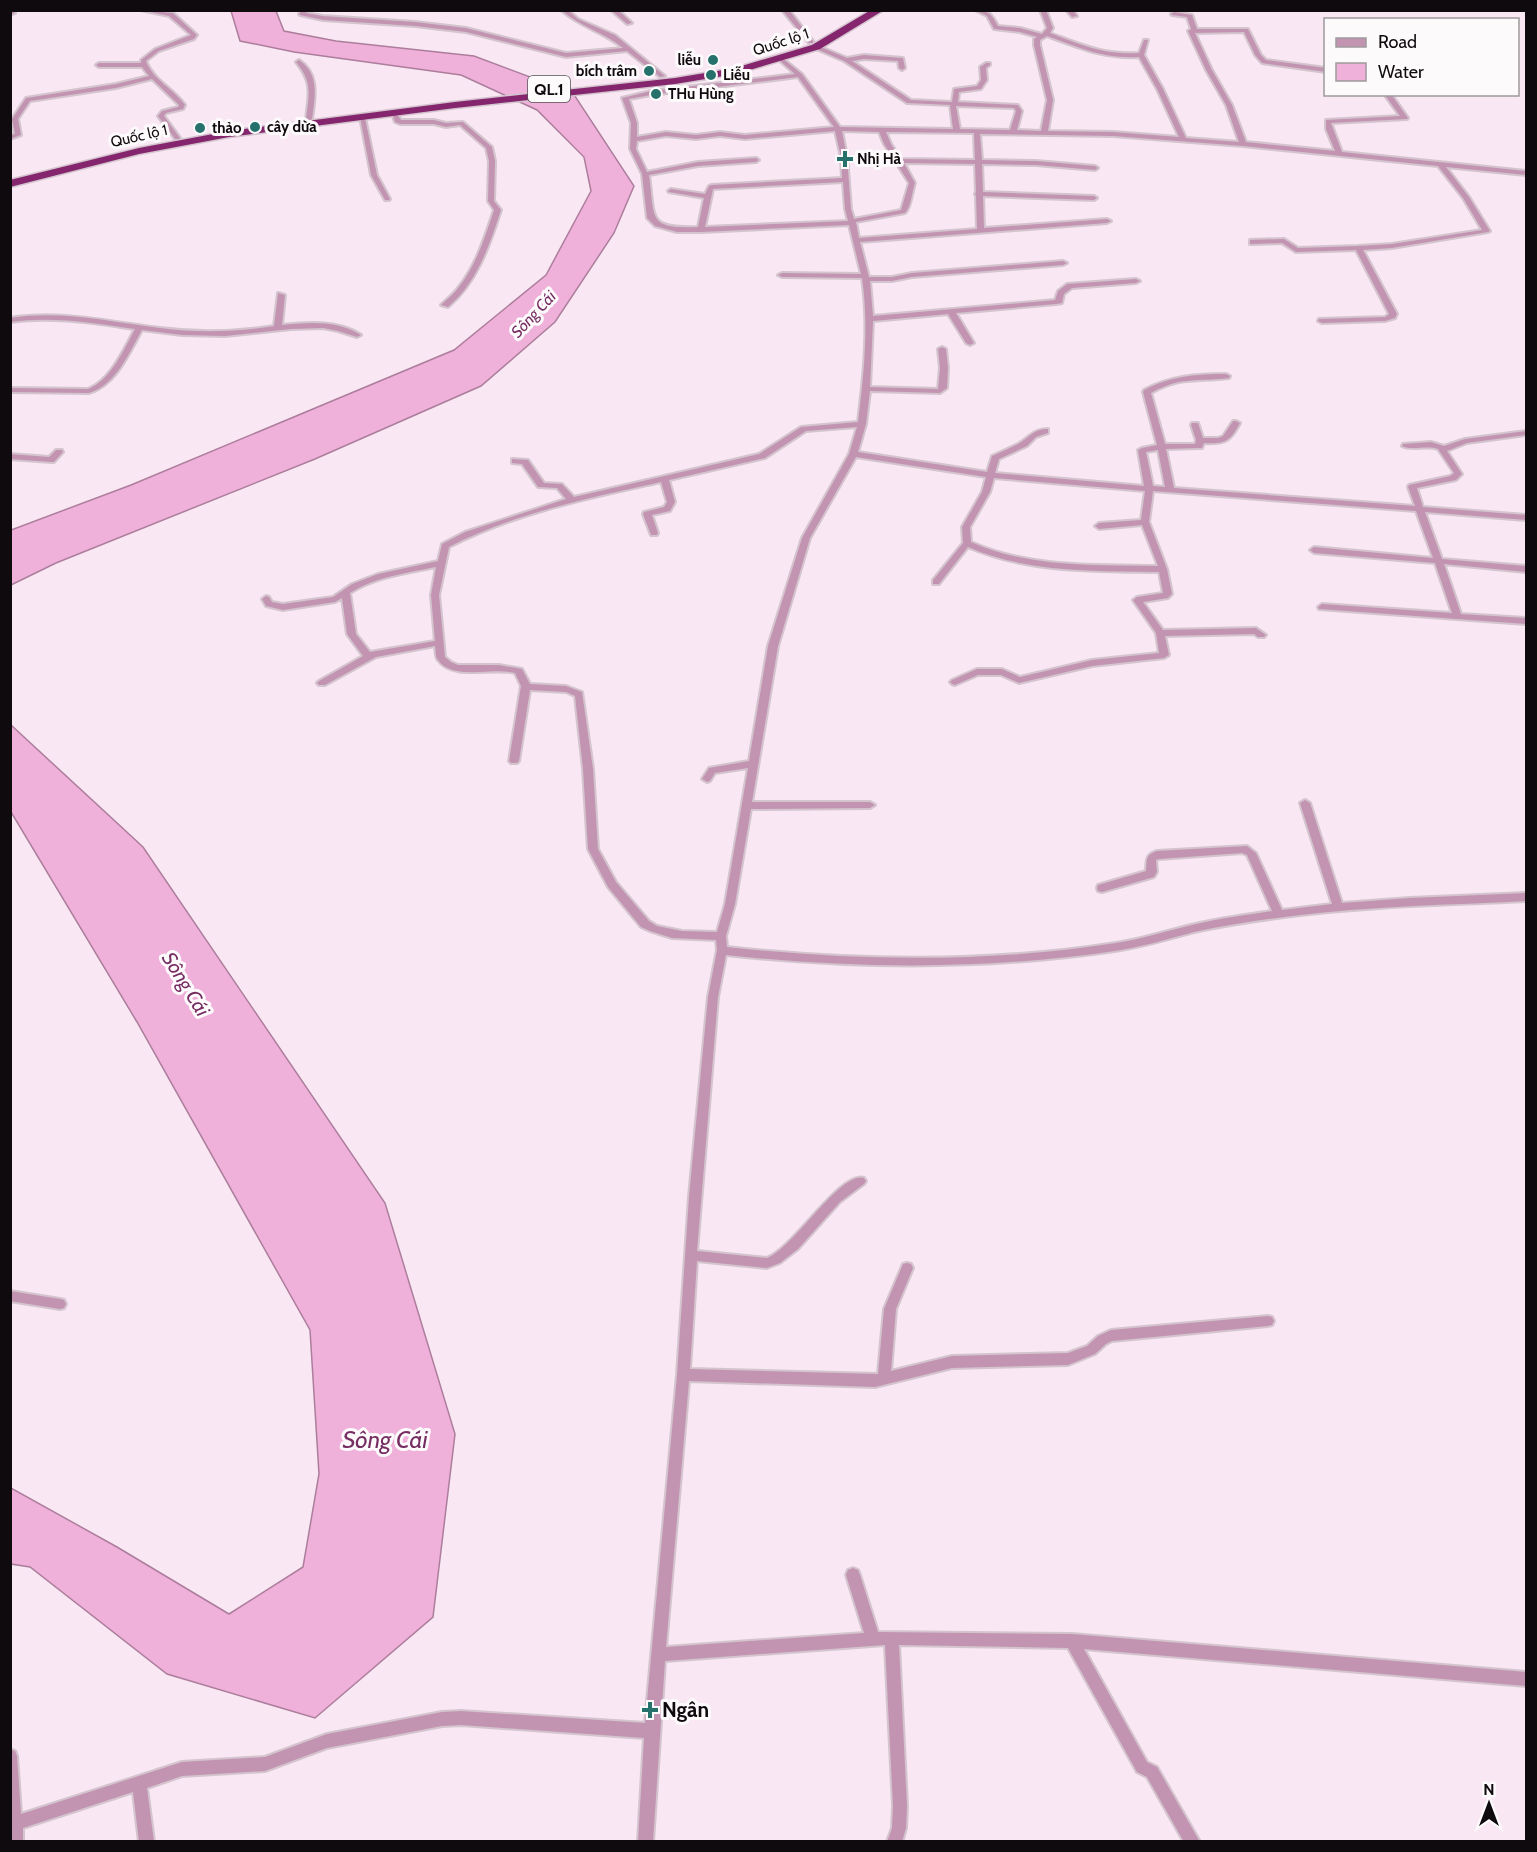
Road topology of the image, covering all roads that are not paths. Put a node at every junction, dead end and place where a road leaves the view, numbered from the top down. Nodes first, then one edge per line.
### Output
1 (144, 10) edge
2 (306, 10) edge
3 (564, 10) edge
4 (615, 10) edge
5 (785, 10) edge
6 (864, 10) edge
7 (879, 10) edge
8 (978, 10) edge
9 (1043, 10) edge
10 (362, 12) edge
11 (1174, 14) dead end
12 (353, 19) junction
13 (629, 23) dead end
14 (1194, 29) junction
15 (1044, 35) junction
16 (1146, 41) dead end
17 (813, 45) junction
18 (627, 49) junction
19 (1141, 55) junction
20 (781, 59) junction
21 (846, 60) junction
22 (299, 62) dead end
23 (988, 64) dead end
24 (99, 65) dead end
25 (144, 65) junction
26 (902, 68) dead end
27 (1324, 70) edge
28 (720, 74) junction
29 (801, 75) junction
30 (662, 76) junction
31 (153, 77) junction
32 (647, 80) junction
33 (727, 84) junction
34 (679, 85) junction
35 (1388, 96) edge
36 (454, 103) junction
37 (954, 104) junction
38 (394, 114) junction
39 (362, 118) junction
40 (13, 119) edge
41 (309, 119) junction
42 (838, 129) junction
43 (882, 130) junction
44 (957, 131) junction
45 (977, 132) junction
46 (1013, 133) junction
47 (1044, 133) junction
48 (10, 137) edge
49 (177, 138) junction
50 (1183, 138) junction
51 (633, 140) junction
52 (1243, 144) junction
53 (1339, 153) junction
54 (756, 160) dead end
55 (899, 161) junction
56 (977, 163) junction
57 (1441, 165) junction
58 (1095, 168) dead end
59 (1527, 173) edge
60 (645, 174) junction
61 (10, 178) edge
62 (845, 180) junction
63 (10, 184) edge
64 (671, 190) dead end
65 (978, 194) junction
66 (708, 196) junction
67 (387, 198) dead end
68 (1094, 198) dead end
69 (1107, 221) dead end
70 (853, 222) junction
71 (701, 230) junction
72 (981, 230) junction
73 (855, 240) junction
74 (1253, 242) dead end
75 (1358, 248) junction
76 (1063, 263) dead end
77 (782, 275) dead end
78 (865, 278) junction
79 (1136, 281) dead end
80 (281, 295) dead end
81 (445, 305) dead end
82 (951, 312) junction
83 (10, 320) edge
84 (869, 320) junction
85 (1322, 321) dead end
86 (278, 326) junction
87 (139, 327) junction
88 (357, 335) dead end
89 (970, 343) dead end
90 (942, 349) dead end
91 (1227, 376) dead end
92 (866, 389) junction
93 (10, 390) edge
94 (1236, 423) dead end
95 (862, 424) junction
96 (1195, 425) dead end
97 (1045, 431) dead end
98 (1527, 433) edge
99 (1200, 440) junction
100 (1406, 446) dead end
101 (1162, 447) junction
102 (1444, 449) junction
103 (59, 452) dead end
104 (853, 454) junction
105 (10, 456) edge
106 (515, 461) dead end
107 (992, 475) junction
108 (664, 478) junction
109 (1149, 489) junction
110 (1170, 491) junction
111 (572, 500) junction
112 (1420, 508) junction
113 (1527, 517) edge
114 (1145, 522) junction
115 (1099, 526) dead end
116 (654, 533) dead end
117 (967, 543) junction
118 (1314, 550) dead end
119 (1439, 562) junction
120 (441, 563) junction
121 (1163, 569) junction
122 (1527, 569) edge
123 (936, 582) dead end
124 (346, 594) junction
125 (266, 599) dead end
126 (1322, 607) dead end
127 (1457, 615) junction
128 (1527, 621) edge
129 (1160, 633) junction
130 (1260, 635) dead end
131 (438, 643) junction
132 (369, 657) junction
133 (955, 682) dead end
134 (322, 683) dead end
135 (526, 686) junction
136 (514, 761) dead end
137 (753, 764) junction
138 (707, 779) dead end
139 (1305, 803) dead end
140 (870, 805) dead end
141 (746, 806) junction
142 (1102, 888) dead end
143 (1527, 897) edge
144 (1338, 907) junction
145 (1279, 915) junction
146 (721, 936) junction
147 (722, 950) junction
148 (860, 1181) dead end
149 (690, 1255) junction
150 (907, 1268) dead end
151 (10, 1296) edge
152 (60, 1304) dead end
153 (1268, 1321) dead end
154 (683, 1375) junction
155 (884, 1380) junction
156 (853, 1575) dead end
157 (892, 1638) junction
158 (873, 1639) junction
159 (1072, 1641) junction
160 (660, 1654) junction
161 (1527, 1679) edge
162 (652, 1731) junction
163 (10, 1756) edge
164 (139, 1783) junction
165 (13, 1824) edge
166 (16, 1842) edge
167 (147, 1842) edge
168 (645, 1842) edge
169 (894, 1842) edge
170 (1193, 1842) edge

1 - 25 street
2 - 12 street
3 - 18 street
4 - 13 street
5 - 17 street
6 - 17 highway, Quốc lộ 1 / QL.1
7 - 17 highway, Quốc lộ 1 / QL.1
8 - 15 street
9 - 15 street
10 - 12 street
11 - 14 street
12 - 18 street
14 - 27 street
14 - 52 street
15 - 19 street
15 - 47 street
16 - 19 street
17 - 20 highway, Quốc lộ 1 / QL.1
17 - 21 street
17 - 30 highway, Quốc lộ 1 / QL.1
18 - 30 street
19 - 50 street
20 - 28 highway, Quốc lộ 1 / QL.1
20 - 29 street
21 - 26 street
21 - 37 street
22 - 41 street
23 - 37 street
24 - 25 street
25 - 31 street
28 - 33 street
28 - 34 highway, Quốc lộ 1 / QL.1
29 - 33 street
29 - 42 street
30 - 32 highway, Quốc lộ 1 / QL.1
31 - 40 street
31 - 49 street
32 - 34 highway, Quốc lộ 1 / QL.1
32 - 36 highway, QL.1
33 - 34 street
34 - 51 street
35 - 53 street
36 - 38 highway, Quốc lộ 1 / QL.1
36 - 41 highway, Quốc lộ 1 / QL.1
37 - 44 street
37 - 46 street
38 - 39 highway, Quốc lộ 1 / QL.1
38 - 81 street
39 - 63 highway, Quốc lộ 1 / QL.1
39 - 67 street
40 - 48 street
41 - 49 highway, Quốc lộ 1 / QL.1
42 - 43 street
42 - 51 street
42 - 62 street
43 - 44 street
43 - 55 street
44 - 45 street
45 - 46 street
45 - 56 street
46 - 47 street
47 - 50 street
49 - 61 highway, Quốc lộ 1 / QL.1
50 - 52 street
51 - 60 street
52 - 53 street
53 - 57 street
54 - 60 street
55 - 56 street
55 - 70 street
56 - 58 street
56 - 65 street
57 - 59 street
57 - 75 street
60 - 71 street
62 - 66 street
62 - 70 street
64 - 66 street
65 - 68 street
65 - 72 street
66 - 71 street
69 - 72 street
70 - 71 street
70 - 73 street
72 - 73 street
73 - 78 street
74 - 75 street
75 - 85 street
76 - 78 street
77 - 78 street
78 - 84 street
79 - 82 street
80 - 86 street
82 - 84 street
82 - 89 street
83 - 87 street
84 - 92 street
86 - 87 street
86 - 88 street
87 - 93 street
90 - 92 street
91 - 101 street
92 - 95 street
94 - 99 street
95 - 104 street
95 - 108 street
96 - 99 street
97 - 107 street
98 - 102 street
99 - 101 street
100 - 102 street
101 - 109 street
101 - 110 street
102 - 112 street
103 - 105 street
104 - 107 street
104 - 137 street
106 - 111 street
107 - 109 street
107 - 117 street
108 - 111 street
108 - 116 street
109 - 110 street
109 - 114 street
110 - 112 street
111 - 120 street
112 - 113 street
112 - 119 street
114 - 115 street
114 - 121 street
117 - 121 street
117 - 123 street
118 - 119 street
119 - 122 street
119 - 127 street
120 - 124 street
120 - 131 street
121 - 129 street
124 - 125 street
124 - 132 street
126 - 127 street
127 - 128 street
129 - 130 street
129 - 133 street
131 - 132 street
131 - 135 street
132 - 134 street
135 - 136 street
135 - 146 street
137 - 138 street
137 - 141 street
139 - 144 street
140 - 141 street
141 - 146 street
142 - 145 street
143 - 144 street
144 - 145 street
145 - 147 street
146 - 147 street
147 - 149 street
148 - 149 street
149 - 154 street
150 - 155 street
151 - 152 street
153 - 155 street
154 - 155 street
154 - 160 street
156 - 158 street
157 - 158 street
157 - 159 street
157 - 169 street
158 - 160 street
159 - 161 street
159 - 170 street
160 - 162 street
162 - 164 street
162 - 168 street
163 - 165 street
164 - 165 street
164 - 167 street
165 - 166 street

